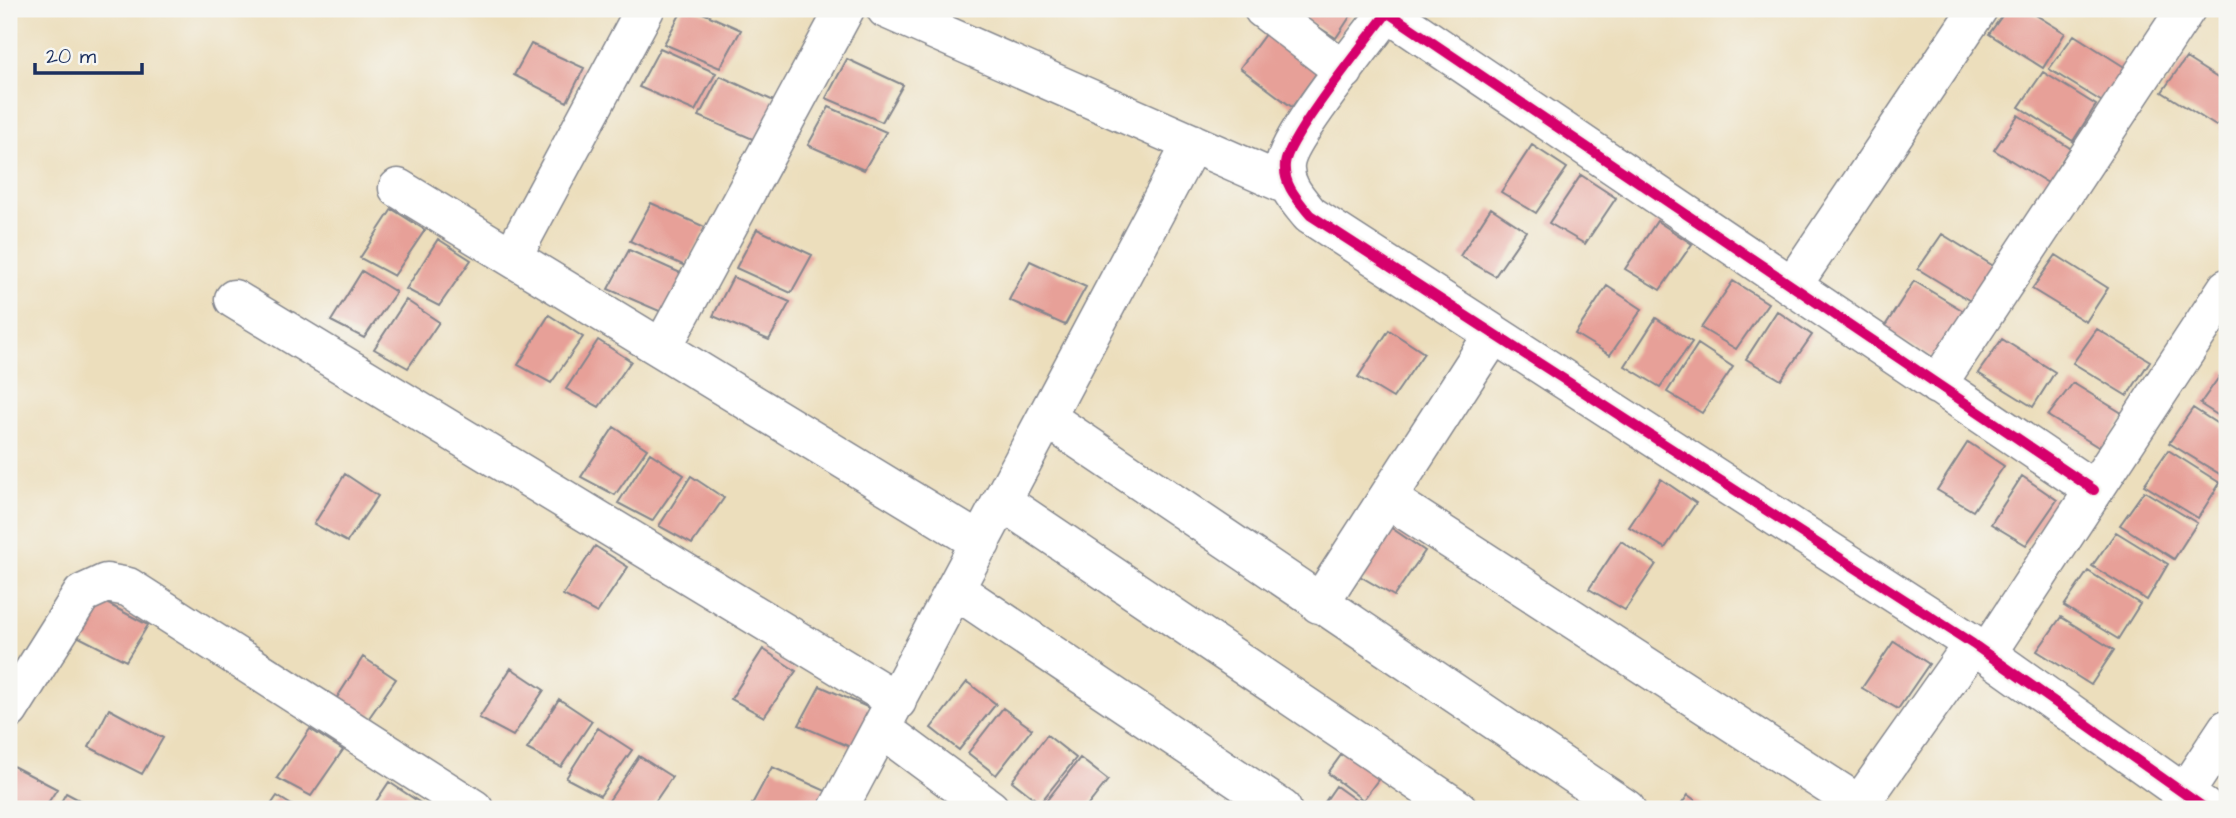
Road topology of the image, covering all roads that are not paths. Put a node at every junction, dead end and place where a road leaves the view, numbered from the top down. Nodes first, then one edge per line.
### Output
1 (645, 9) edge
2 (845, 9) edge
3 (886, 9) edge
4 (1263, 9) edge
5 (1978, 9) edge
6 (1388, 10) edge
7 (2181, 10) edge
8 (1344, 71) junction
9 (1192, 143) junction
10 (1287, 185) junction
11 (398, 188) dead end
12 (512, 257) junction
13 (1793, 286) junction
14 (2227, 288) edge
15 (234, 299) dead end
16 (1493, 335) junction
17 (662, 348) junction
18 (1937, 384) junction
19 (1047, 418) junction
20 (2094, 490) junction
21 (1388, 499) junction
22 (1003, 502) junction
23 (981, 543) junction
24 (956, 590) junction
25 (1319, 604) junction
26 (1980, 649) junction
27 (9, 710) edge
28 (889, 715) junction
29 (2227, 729) edge
30 (2195, 802) edge
31 (1863, 807) edge
32 (474, 809) edge
33 (838, 809) edge
34 (990, 809) edge
35 (1282, 809) edge
36 (1458, 809) edge
37 (1626, 809) edge

1 - 12 street
2 - 17 street
3 - 9 street
4 - 8 street
5 - 13 street
6 - 8 street
6 - 13 street
7 - 18 street
8 - 10 street
9 - 10 street
9 - 19 street
10 - 16 street
11 - 12 street
12 - 17 street
13 - 18 street
14 - 20 street
15 - 28 street
16 - 21 street
16 - 26 street
17 - 23 street
18 - 20 street
19 - 22 street
19 - 25 street
20 - 26 street
21 - 25 street
21 - 31 street
22 - 23 street
22 - 36 street
23 - 24 street
24 - 28 street
24 - 35 street
25 - 37 street
26 - 30 street
26 - 31 street
27 - 32 street
28 - 33 street
28 - 34 street
29 - 30 street

